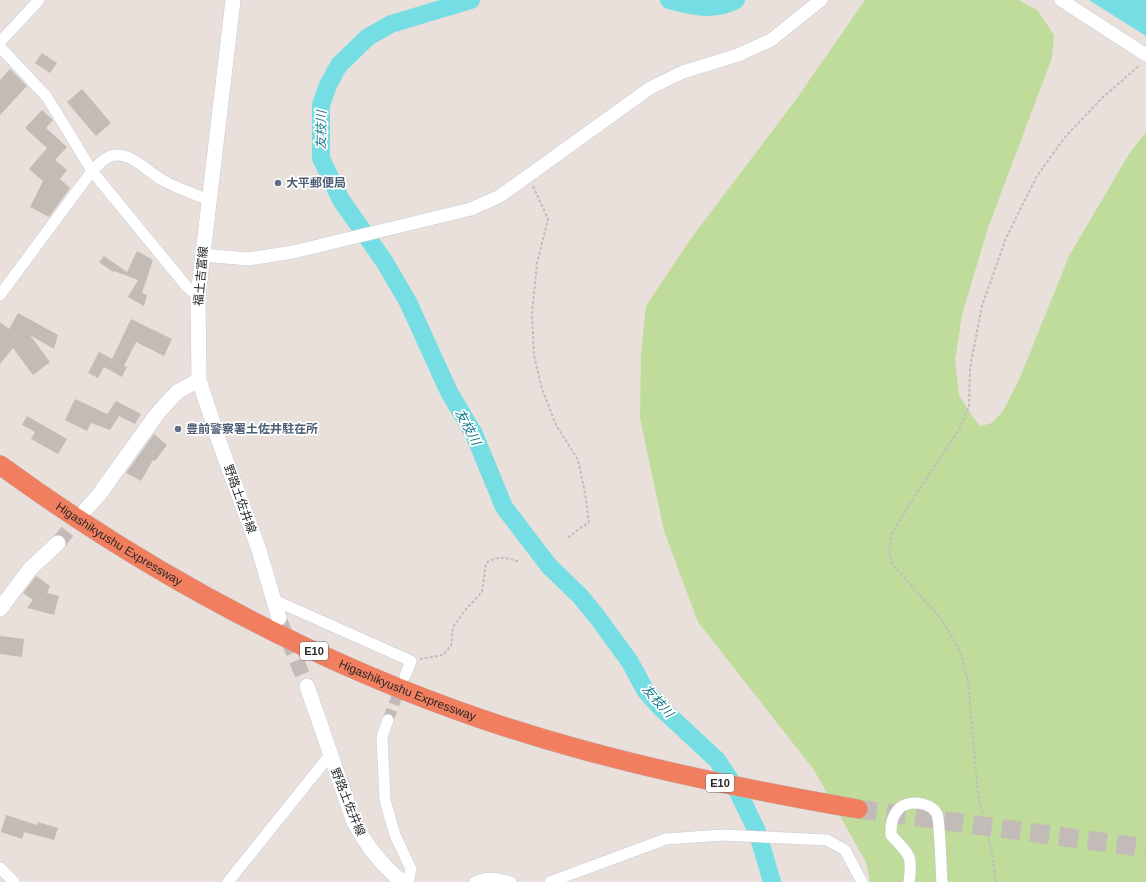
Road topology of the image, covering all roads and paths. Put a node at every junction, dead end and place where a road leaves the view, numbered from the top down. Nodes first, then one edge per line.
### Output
1 (40, 0) edge
2 (233, 0) edge
3 (821, 0) edge
4 (1061, 0) edge
5 (0, 42) edge
6 (0, 47) edge
7 (1143, 60) edge
8 (92, 171) junction
9 (529, 176) junction
10 (209, 200) junction
11 (203, 255) junction
12 (0, 294) edge
13 (198, 296) junction
14 (199, 380) junction
15 (0, 465) edge
16 (86, 509) tunnel mouth
17 (567, 538) dead end
18 (58, 543) tunnel mouth
19 (520, 562) dead end
20 (274, 600) junction
21 (0, 609) edge
22 (279, 618) tunnel mouth
23 (410, 661) junction
24 (405, 676) tunnel mouth
25 (307, 686) tunnel mouth
26 (388, 720) tunnel mouth
27 (330, 755) junction
28 (858, 809) tunnel mouth
29 (0, 868) edge
30 (14, 882) edge
31 (228, 882) edge
32 (402, 882) edge
33 (408, 882) edge
34 (475, 882) edge
35 (510, 882) edge
36 (550, 882) edge
37 (862, 882) edge
38 (909, 882) edge
39 (942, 882) edge
40 (996, 882) edge

1 - 5 street
2 - 10 main road, 福土吉富線
3 - 9 street
4 - 7 street
6 - 8 street
7 - 40 path
8 - 10 street
8 - 12 street
8 - 13 street
9 - 11 street
9 - 17 path
10 - 11 main road, 福土吉富線
11 - 13 main road, 福土吉富線
13 - 14 main road, 福土吉富線
14 - 16 main road
14 - 20 main road, 野路土佐井線
15 - 28 highway, Higashikyushu Expressway / E10
18 - 21 main road
19 - 23 path
20 - 22 main road, 野路土佐井線
20 - 23 street
23 - 24 street
25 - 27 main road, 野路土佐井線
26 - 33 street
27 - 31 street
27 - 32 main road, 野路土佐井線
29 - 30 street
34 - 35 street
36 - 37 street
38 - 39 street

